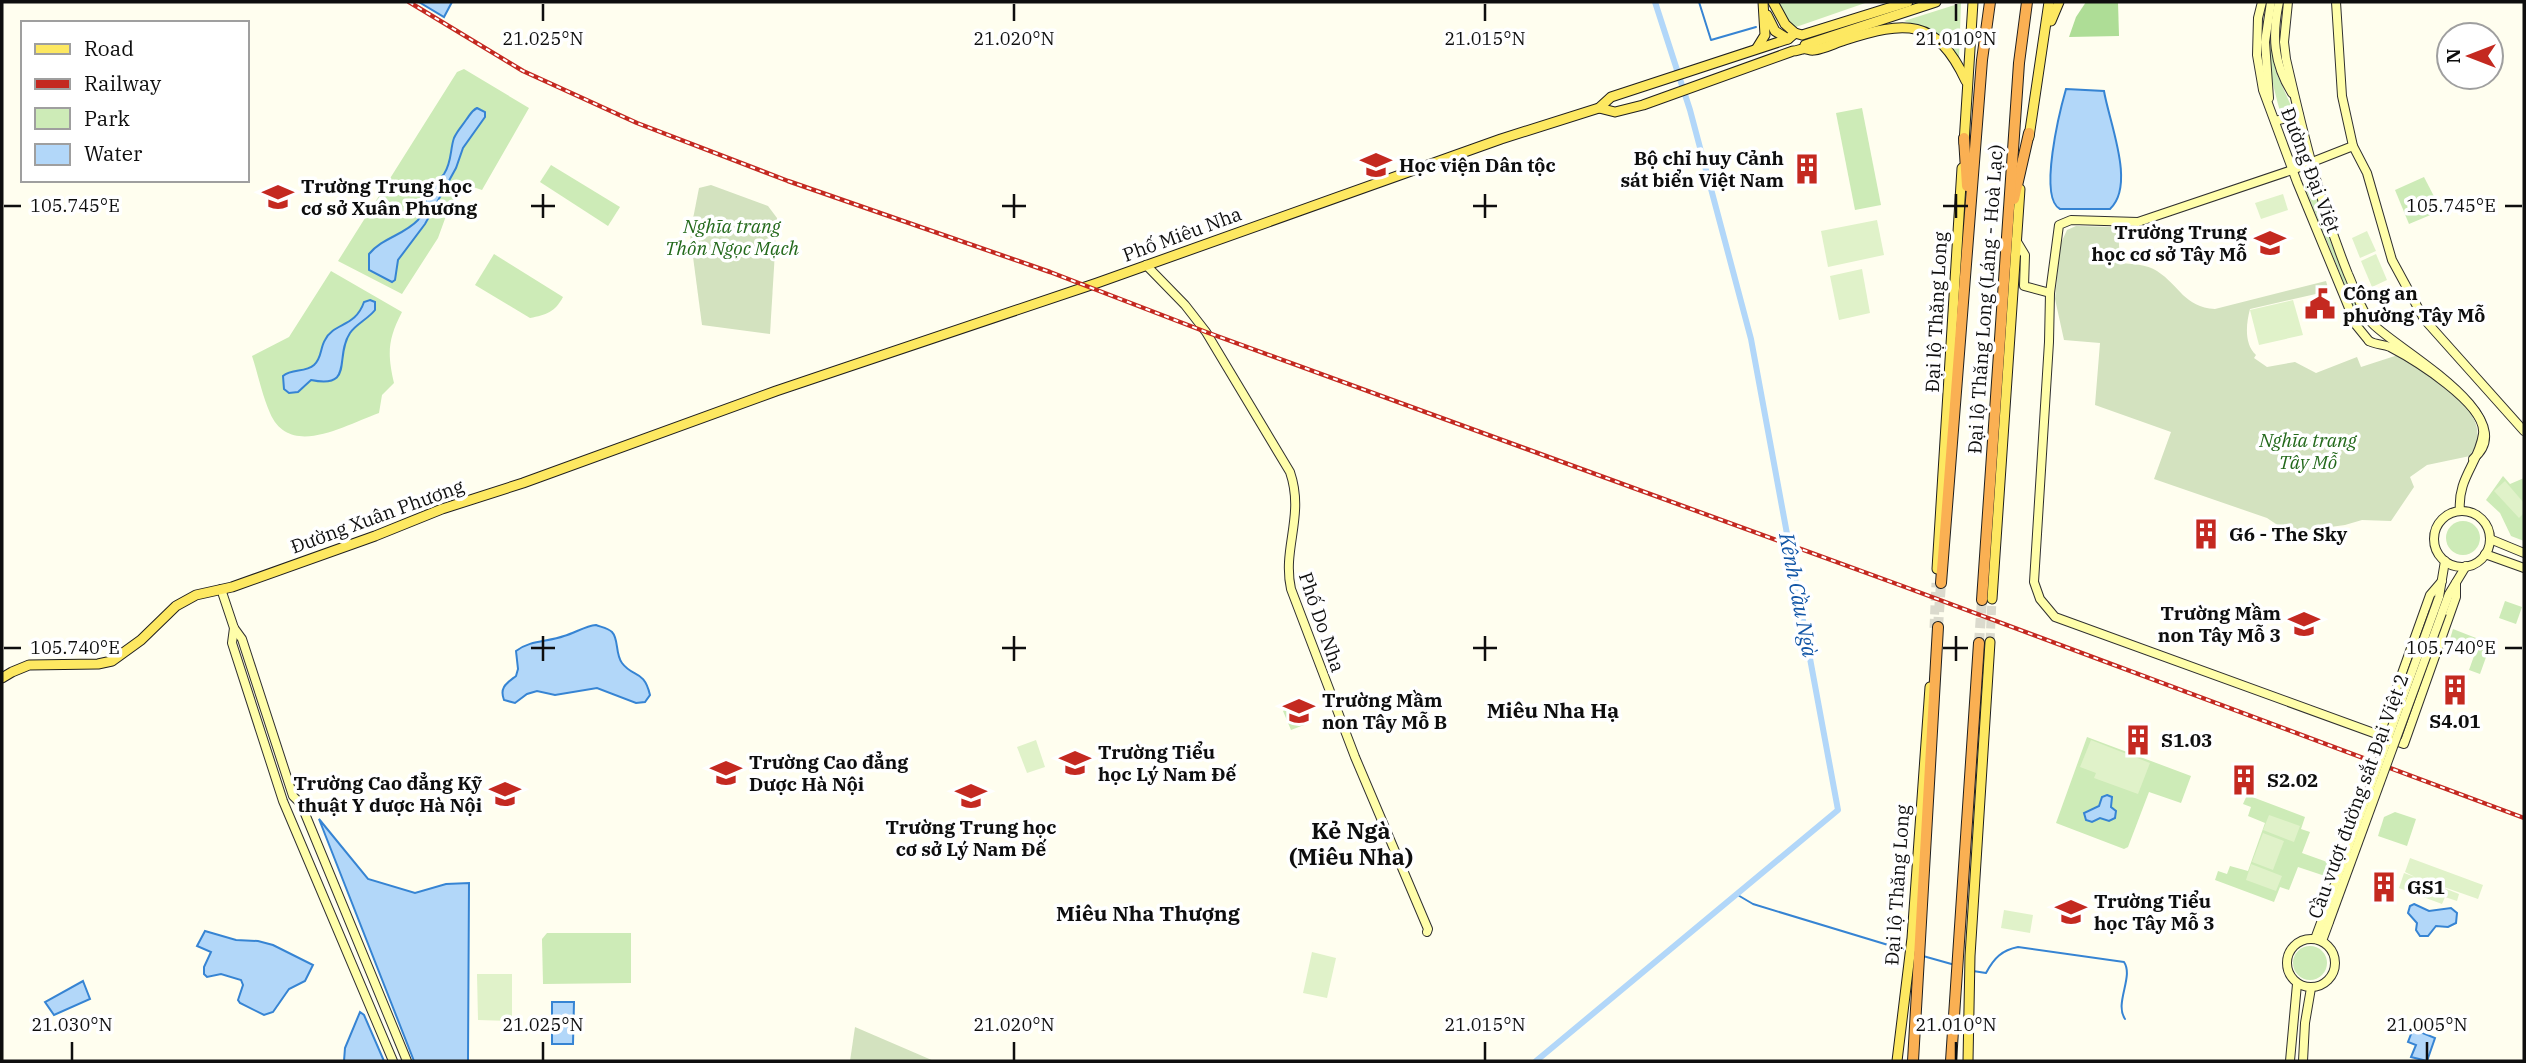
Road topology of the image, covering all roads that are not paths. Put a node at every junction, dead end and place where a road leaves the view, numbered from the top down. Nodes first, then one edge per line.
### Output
1 (1773, 2) edge
2 (1908, 2) edge
3 (1936, 2) edge
4 (1973, 2) edge
5 (1990, 2) edge
6 (2027, 2) edge
7 (2049, 2) edge
8 (2059, 2) edge
9 (2262, 2) edge
10 (2271, 2) edge
11 (2279, 2) edge
12 (2288, 2) edge
13 (2336, 2) edge
14 (1764, 6) edge
15 (2044, 39) junction
16 (1802, 41) junction
17 (1757, 48) junction
18 (1967, 83) junction
19 (2295, 99) junction
20 (2269, 105) junction
21 (1599, 108) junction
22 (2299, 115) junction
23 (2275, 121) junction
24 (2029, 133) joint
25 (1964, 138) junction
26 (2353, 146) junction
27 (2310, 163) junction
28 (2292, 170) junction
29 (1968, 236) junction
30 (2011, 238) junction
31 (1146, 265) junction
32 (2050, 293) junction
33 (2379, 328) junction
34 (2374, 342) junction
35 (776, 391) joint
36 (2524, 431) edge
37 (2473, 459) junction
38 (2460, 511) junction
39 (2490, 540) junction
40 (2485, 554) junction
41 (2524, 554) edge
42 (2445, 561) junction
43 (2466, 566) junction
44 (2524, 568) edge
45 (2442, 581) junction
46 (1939, 583) joint
47 (2456, 583) junction
48 (221, 589) junction
49 (1987, 599) tunnel mouth
50 (2438, 612) junction
51 (1936, 627) joint
52 (234, 628) junction
53 (1984, 642) joint
54 (2, 678) edge
55 (2380, 735) junction
56 (1427, 932) dead end
57 (2318, 940) junction
58 (1914, 967) junction
59 (2297, 984) junction
60 (2311, 988) junction
61 (393, 1061) edge
62 (407, 1061) edge
63 (1897, 1061) edge
64 (1913, 1061) edge
65 (1951, 1061) edge
66 (1968, 1061) edge
67 (2290, 1061) edge
68 (2304, 1061) edge

1 - 16 main road
2 - 16 main road
3 - 16 main road
4 - 18 main road, Đại lộ Thăng Long
5 - 29 highway, Đại lộ Thăng Long (Láng - Hoà Lạc)
6 - 30 highway, Đại lộ Thăng Long (Láng - Hoà Lạc)
7 - 15 main road
8 - 15 main road
9 - 20 street, Đường Đại Việt
10 - 20 street
11 - 19 street
12 - 19 street, Đường Đại Việt
13 - 26 street
14 - 16 main road
14 - 17 main road
15 - 24 main road
16 - 17 main road
16 - 18 main road
16 - 21 main road, Phố Miêu Nha
17 - 21 main road, Phố Miêu Nha
18 - 25 main road, Đại lộ Thăng Long
19 - 22 street, Đường Đại Việt
20 - 23 street, Đường Đại Việt
21 - 31 main road, Phố Miêu Nha
22 - 23 street
22 - 27 street, Đường Đại Việt
23 - 28 street, Đường Đại Việt
24 - 30 highway
25 - 29 highway
25 - 46 main road, Đại lộ Thăng Long
26 - 27 street
26 - 36 street
27 - 28 street
27 - 33 street, Đường Đại Việt
28 - 32 street
28 - 34 street, Đường Đại Việt
29 - 46 highway, Đại lộ Thăng Long (Láng - Hoà Lạc)
30 - 32 street
30 - 49 highway, Đại lộ Thăng Long (Láng - Hoà Lạc)
31 - 35 main road, Phố Miêu Nha
31 - 56 street, Phố Do Nha
32 - 55 street
33 - 34 street
33 - 34 street
33 - 37 street, Đường Đại Việt
34 - 37 street, Đường Đại Việt
35 - 48 main road, Đường Xuân Phương
37 - 38 street, Đường Đại Việt
38 - 39 street
38 - 42 street
39 - 40 street
39 - 41 street
40 - 43 street
40 - 44 street
42 - 43 street
42 - 45 street, Cầu vượt đường sắt Đại Việt 2
43 - 47 street
45 - 50 street, Cầu vượt đường sắt Đại Việt 2
45 - 55 street
47 - 50 street, Cầu vượt đường sắt Đại Việt 2
47 - 55 street
48 - 52 street
48 - 54 main road, Đường Xuân Phương
50 - 57 street, Cầu vượt đường sắt Đại Việt 2, bridge
51 - 58 main road, Đại lộ Thăng Long
51 - 58 highway
52 - 61 street
52 - 62 street
53 - 65 highway
53 - 66 main road
57 - 59 street
57 - 60 street
58 - 63 main road, Đại lộ Thăng Long
58 - 64 highway
59 - 60 street
59 - 67 street
60 - 68 street

